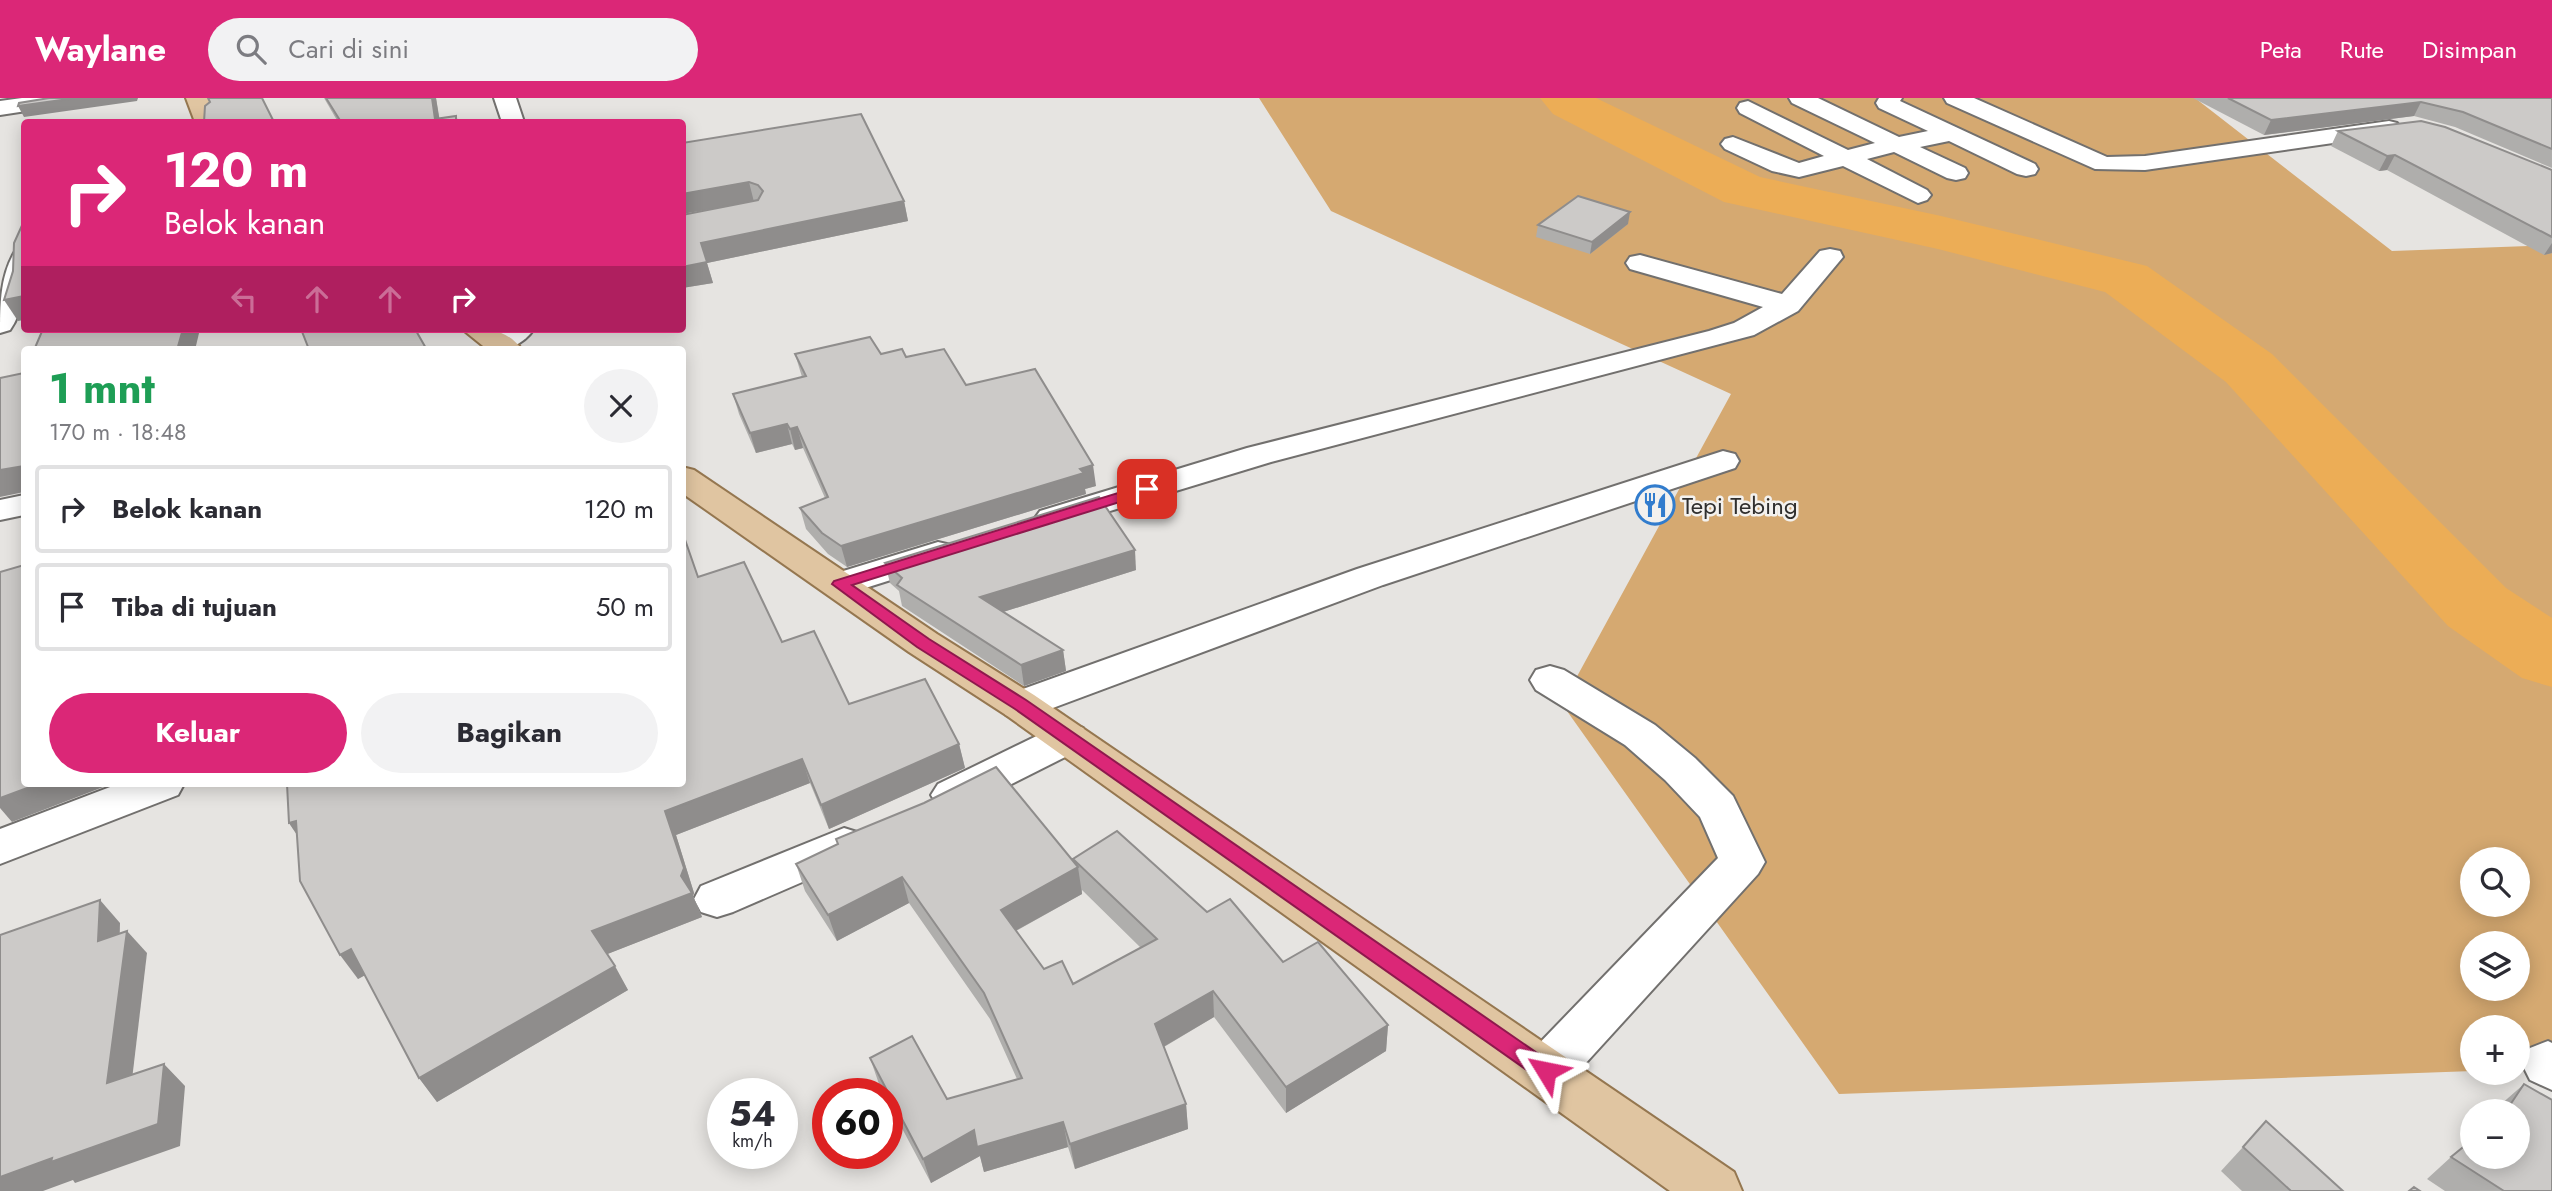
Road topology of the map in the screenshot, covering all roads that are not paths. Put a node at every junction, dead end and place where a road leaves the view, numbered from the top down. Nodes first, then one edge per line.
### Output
1 (66, 98) edge
2 (197, 98) edge
3 (505, 98) edge
4 (1774, 98) edge
5 (1800, 98) edge
6 (1891, 98) edge
7 (1955, 98) edge
8 (0, 108) edge
9 (205, 119) edge
10 (512, 119) edge
11 (2413, 126) edge
12 (1950, 134) junction
13 (1733, 144) dead end
14 (1898, 144) junction
15 (1846, 157) junction
16 (2026, 169) dead end
17 (1956, 173) dead end
18 (1917, 195) dead end
19 (1830, 257) dead end
20 (1640, 263) dead end
21 (21, 267) edge
22 (1788, 305) junction
23 (21, 322) edge
24 (0, 325) edge
25 (1723, 461) dead end
26 (686, 480) edge
27 (21, 506) edge
28 (0, 510) edge
29 (1021, 528) edge
30 (969, 544) edge
31 (839, 584) junction
32 (1550, 680) dead end
33 (1020, 705) junction
34 (1068, 738) junction
35 (155, 787) edge
36 (0, 846) edge
37 (717, 899) dead end
38 (1546, 1071) junction
39 (1715, 1191) edge

1 - 8 street
2 - 9 main road
3 - 10 street
4 - 15 street
5 - 14 street
6 - 12 street
7 - 11 street
12 - 14 street
12 - 16 street
13 - 15 street
14 - 15 street
14 - 17 street
15 - 18 street
19 - 22 street
20 - 22 street
21 - 24 street
22 - 29 street
23 - 24 street
25 - 33 street
26 - 31 main road
27 - 28 street
30 - 31 street
31 - 33 main road
32 - 38 street
33 - 34 main road
34 - 37 street
34 - 38 main road
35 - 36 street
38 - 39 main road

